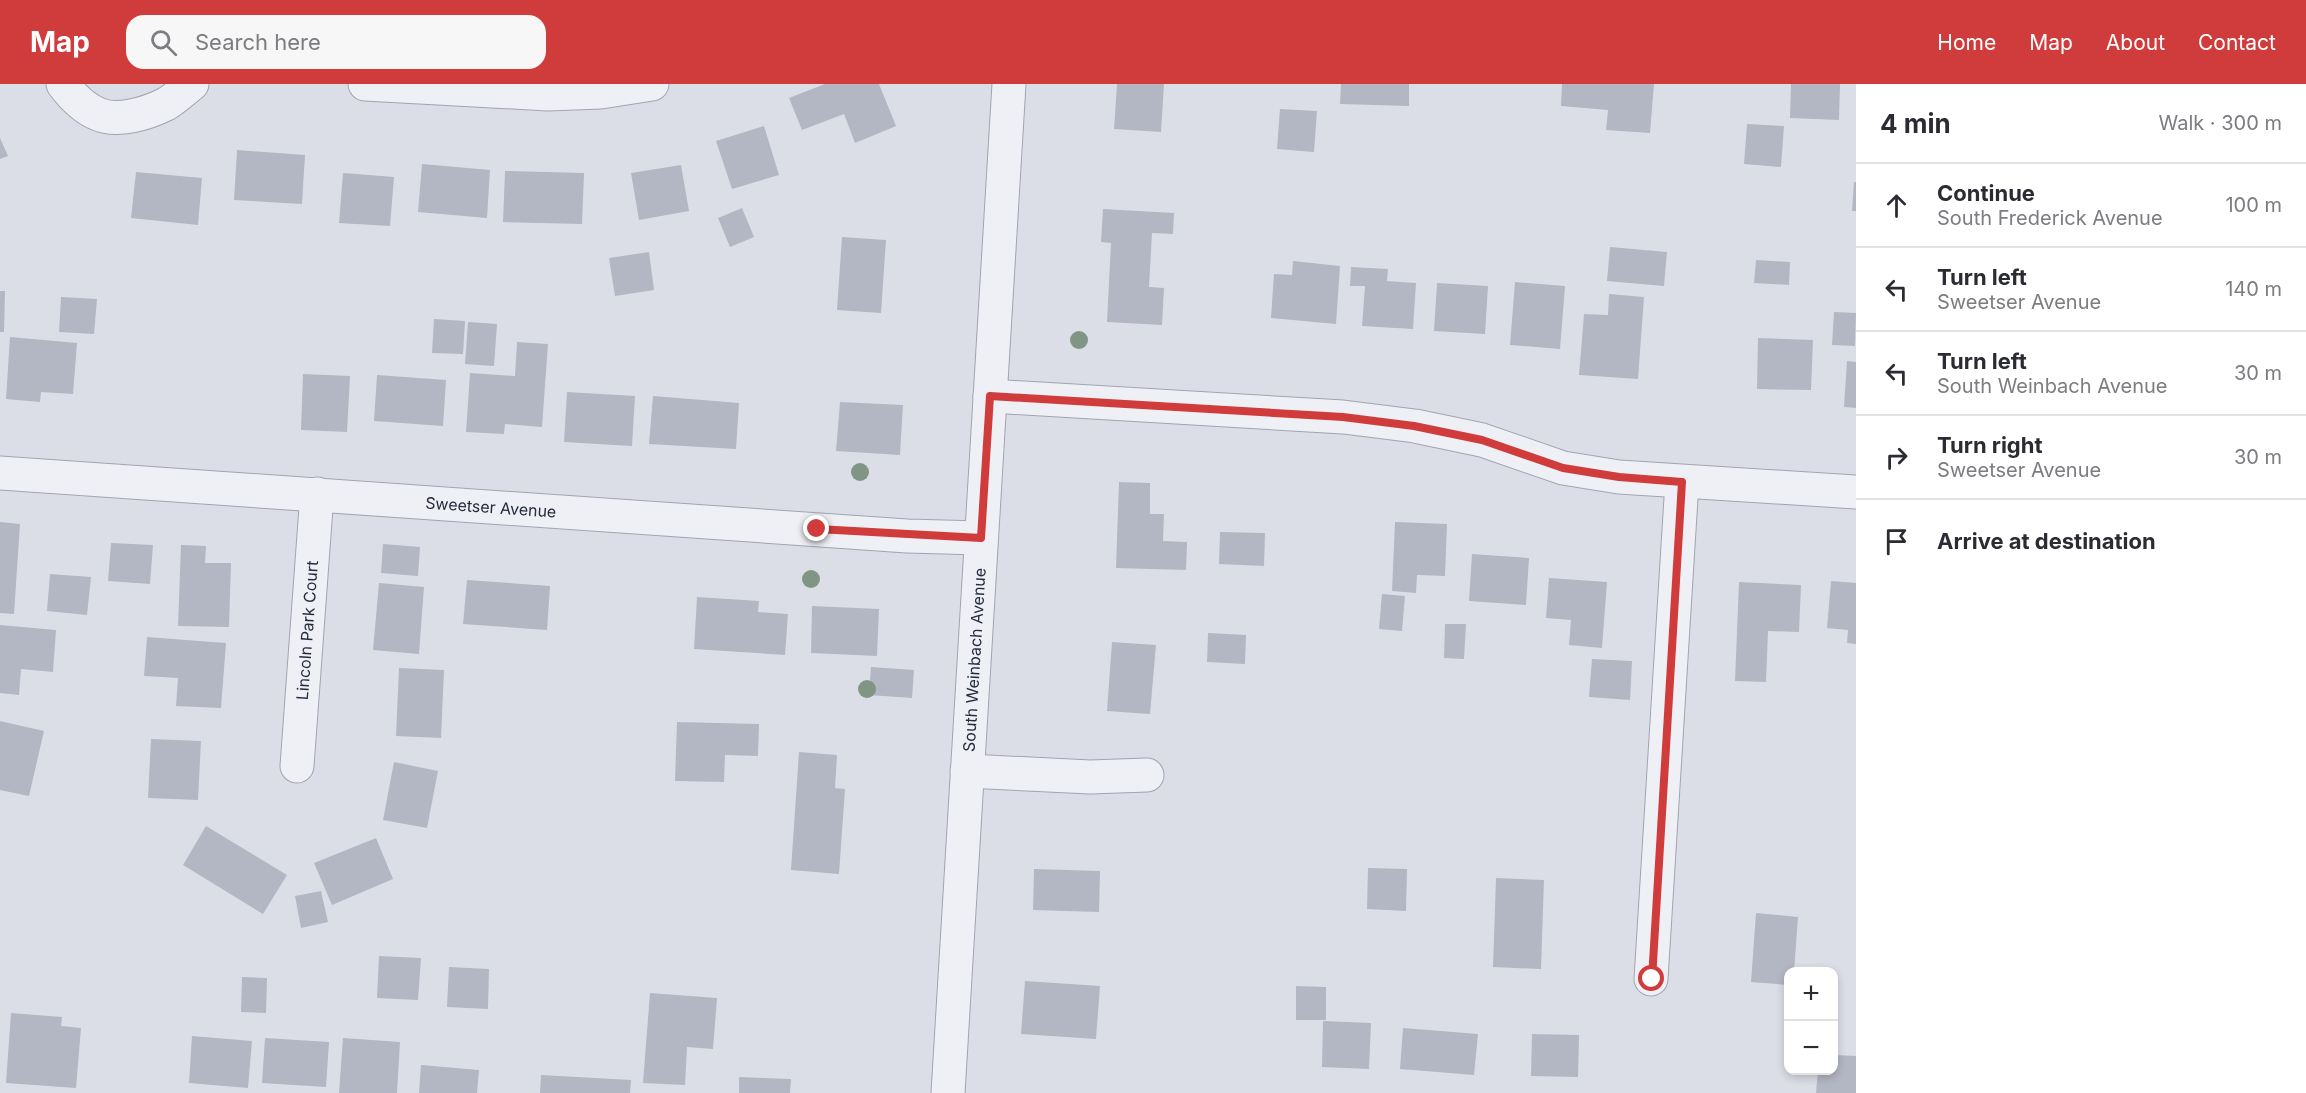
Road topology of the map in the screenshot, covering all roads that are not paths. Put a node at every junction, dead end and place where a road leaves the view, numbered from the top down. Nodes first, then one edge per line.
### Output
1 (63, 84) edge
2 (192, 84) edge
3 (365, 84) edge
4 (652, 84) edge
5 (1009, 84) edge
6 (990, 396) junction
7 (0, 473) edge
8 (1682, 482) junction
9 (1856, 492) edge
10 (317, 494) junction
11 (981, 538) junction
12 (297, 766) dead end
13 (967, 771) junction
14 (1147, 775) dead end
15 (1652, 979) dead end
16 (948, 1093) edge

1 - 2 street
3 - 4 street
5 - 6 street, South Weinbach Avenue
6 - 8 street
6 - 11 street, South Weinbach Avenue
7 - 10 street, Sweetser Avenue
8 - 9 street
8 - 15 street
10 - 11 street, Sweetser Avenue
10 - 12 street, Lincoln Park Court
11 - 13 street, South Weinbach Avenue
13 - 14 street
13 - 16 street, South Weinbach Avenue

